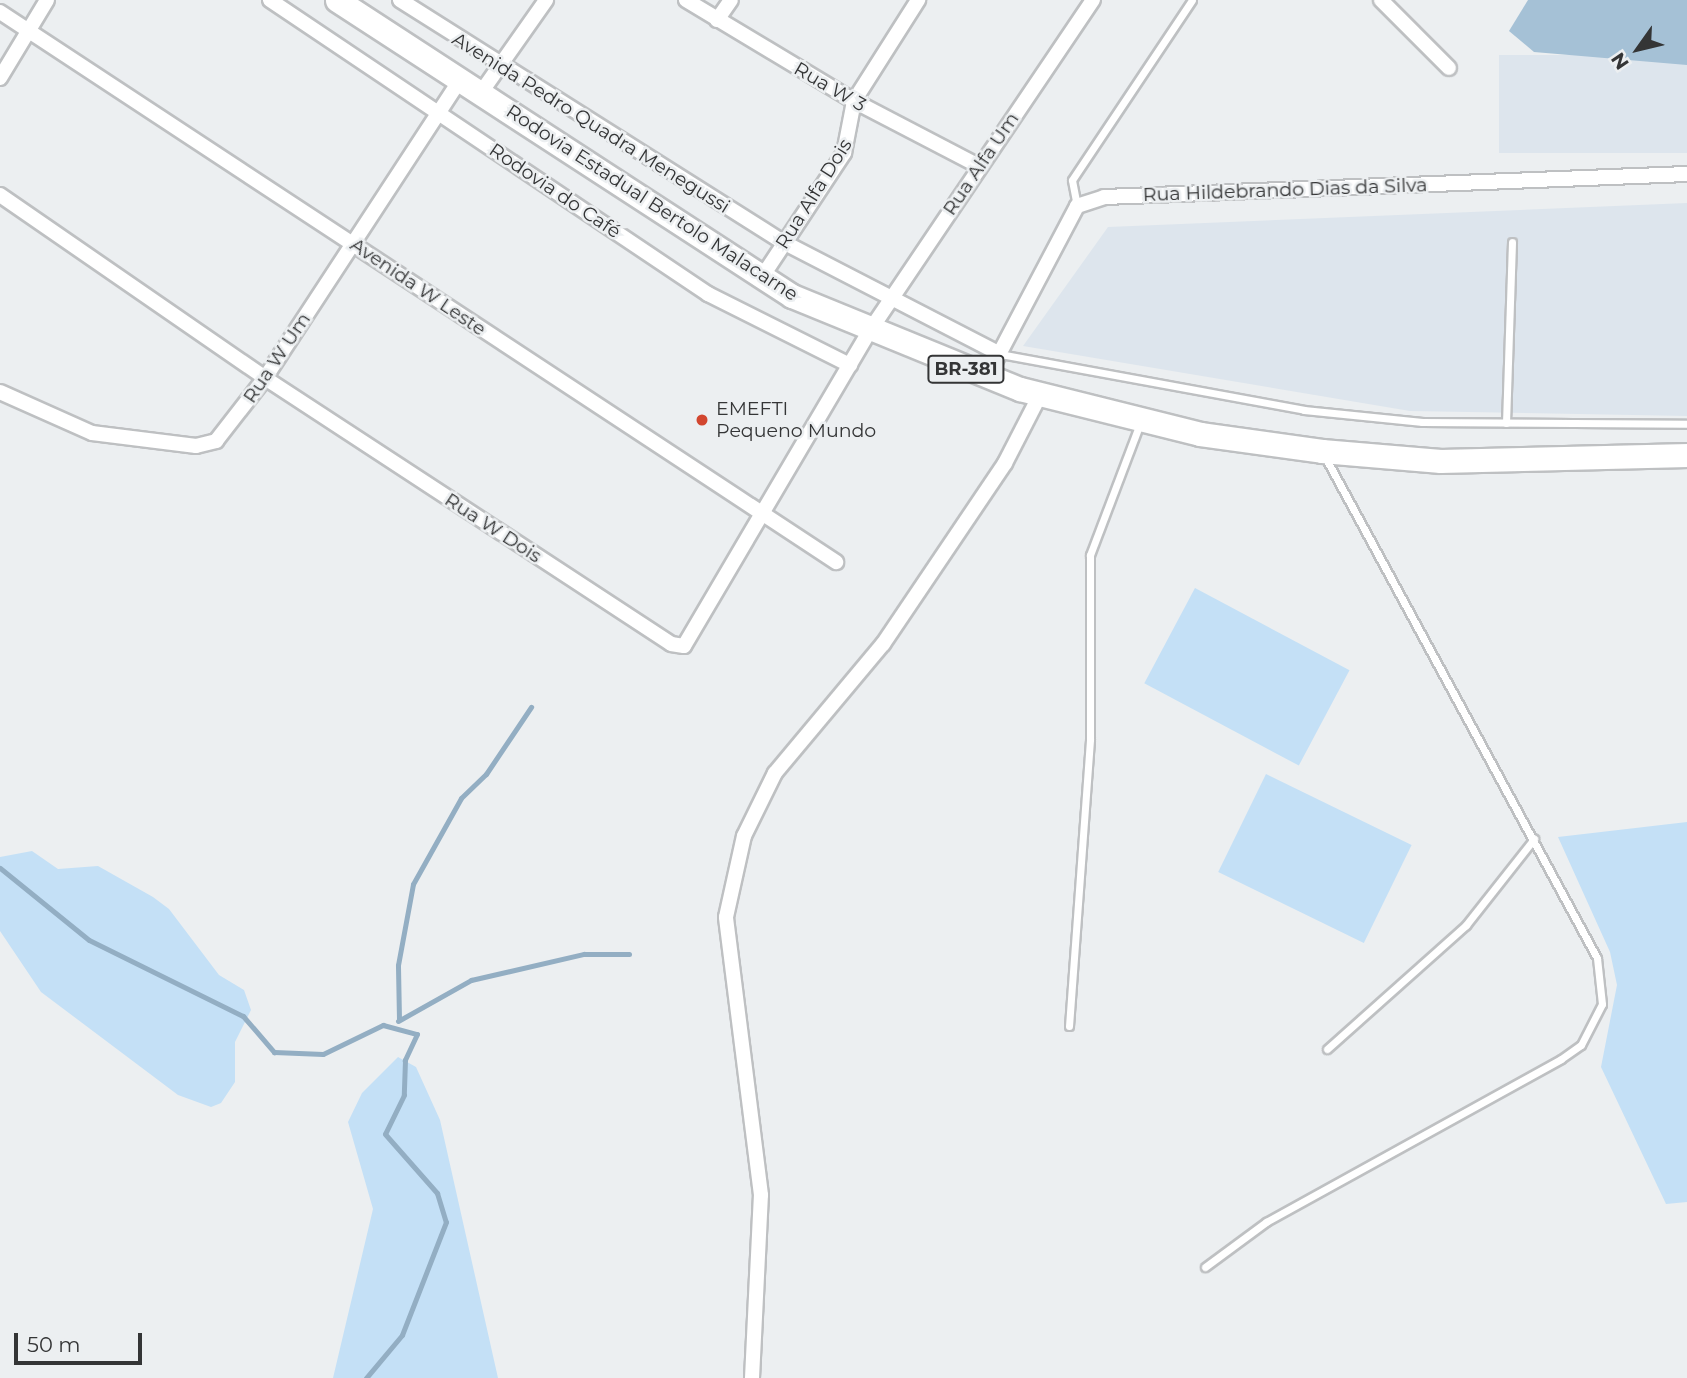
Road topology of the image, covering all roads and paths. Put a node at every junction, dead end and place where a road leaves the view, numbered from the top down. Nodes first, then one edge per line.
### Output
1 (47, 0) edge
2 (270, 0) edge
3 (337, 0) edge
4 (400, 0) edge
5 (546, 0) edge
6 (686, 0) edge
7 (731, 0) edge
8 (918, 0) edge
9 (1093, 0) edge
10 (1192, 0) edge
11 (1381, 0) edge
12 (0, 12) edge
13 (717, 20) junction
14 (28, 31) junction
15 (498, 67) junction
16 (1449, 68) dead end
17 (0, 78) edge
18 (459, 82) junction
19 (480, 94) junction
20 (853, 101) junction
21 (439, 112) junction
22 (979, 166) junction
23 (1687, 174) edge
24 (0, 195) edge
25 (1077, 206) junction
26 (1512, 242) dead end
27 (785, 243) junction
28 (354, 244) junction
29 (762, 277) junction
30 (892, 297) junction
31 (871, 329) junction
32 (1000, 354) junction
33 (850, 365) junction
34 (987, 377) junction
35 (265, 378) junction
36 (0, 392) edge
37 (1040, 395) junction
38 (1141, 421) junction
39 (1506, 423) junction
40 (1687, 424) edge
41 (1322, 451) junction
42 (1687, 455) edge
43 (761, 517) junction
44 (836, 562) dead end
45 (1534, 839) junction
46 (1069, 1026) dead end
47 (1328, 1049) dead end
48 (1205, 1267) dead end
49 (751, 1378) edge

1 - 14 street
2 - 21 street, Rodovia do Café
3 - 18 main road, Rodovia Estadual Bertolo Malacarne / BR-381
4 - 15 street, Avenida Pedro Quadra Menegussi
5 - 15 street
6 - 13 street, Rua W 3
7 - 13 street
8 - 20 street, Rua Alfa Dois
9 - 22 street, Rua Alfa Um
10 - 25 lane
11 - 16 street
12 - 14 street, Avenida W Leste
13 - 20 street, Rua W 3
14 - 17 street
14 - 28 street, Avenida W Leste
15 - 19 street
15 - 27 street, Avenida Pedro Quadra Menegussi
18 - 19 main road, Rodovia Estadual Bertolo Malacarne / BR-381
18 - 21 street, Rua W Um
19 - 29 main road, Rodovia Estadual Bertolo Malacarne / BR-381
20 - 22 street, Rua W 3
20 - 27 street, Rua Alfa Dois
21 - 28 street, Rua W Um
21 - 33 street, Rodovia do Café
22 - 30 street, Rua Alfa Um
23 - 25 street, Rua Hildebrando Dias da Silva
24 - 35 street, Rua W Dois
25 - 32 street
26 - 39 lane
27 - 29 street, Rua Alfa Dois
27 - 30 street, Avenida Pedro Quadra Menegussi
28 - 35 street, Rua W Um
28 - 43 street, Avenida W Leste
29 - 31 main road, Rodovia Estadual Bertolo Malacarne / BR-381
30 - 31 street, Rua Alfa Um
30 - 32 street, Avenida Pedro Quadra Menegussi
31 - 33 street, Rua W Dois
31 - 34 main road, Rodovia Estadual Bertolo Malacarne / BR-381
32 - 34 street
32 - 39 lane
33 - 43 street, Rua W Dois
34 - 37 main road, Rodovia Estadual Bertolo Malacarne / BR-381
35 - 36 street, Rua W Um
35 - 43 street, Rua W Dois
37 - 38 main road, Rodovia Estadual Bertolo Malacarne / BR-381
37 - 49 street
38 - 41 main road, Rodovia Estadual Bertolo Malacarne / BR-381
38 - 46 lane
39 - 40 lane
41 - 42 main road, Rodovia Estadual Bertolo Malacarne / BR-381
41 - 45 lane
43 - 44 street, Avenida W Leste
45 - 47 lane
45 - 48 lane

